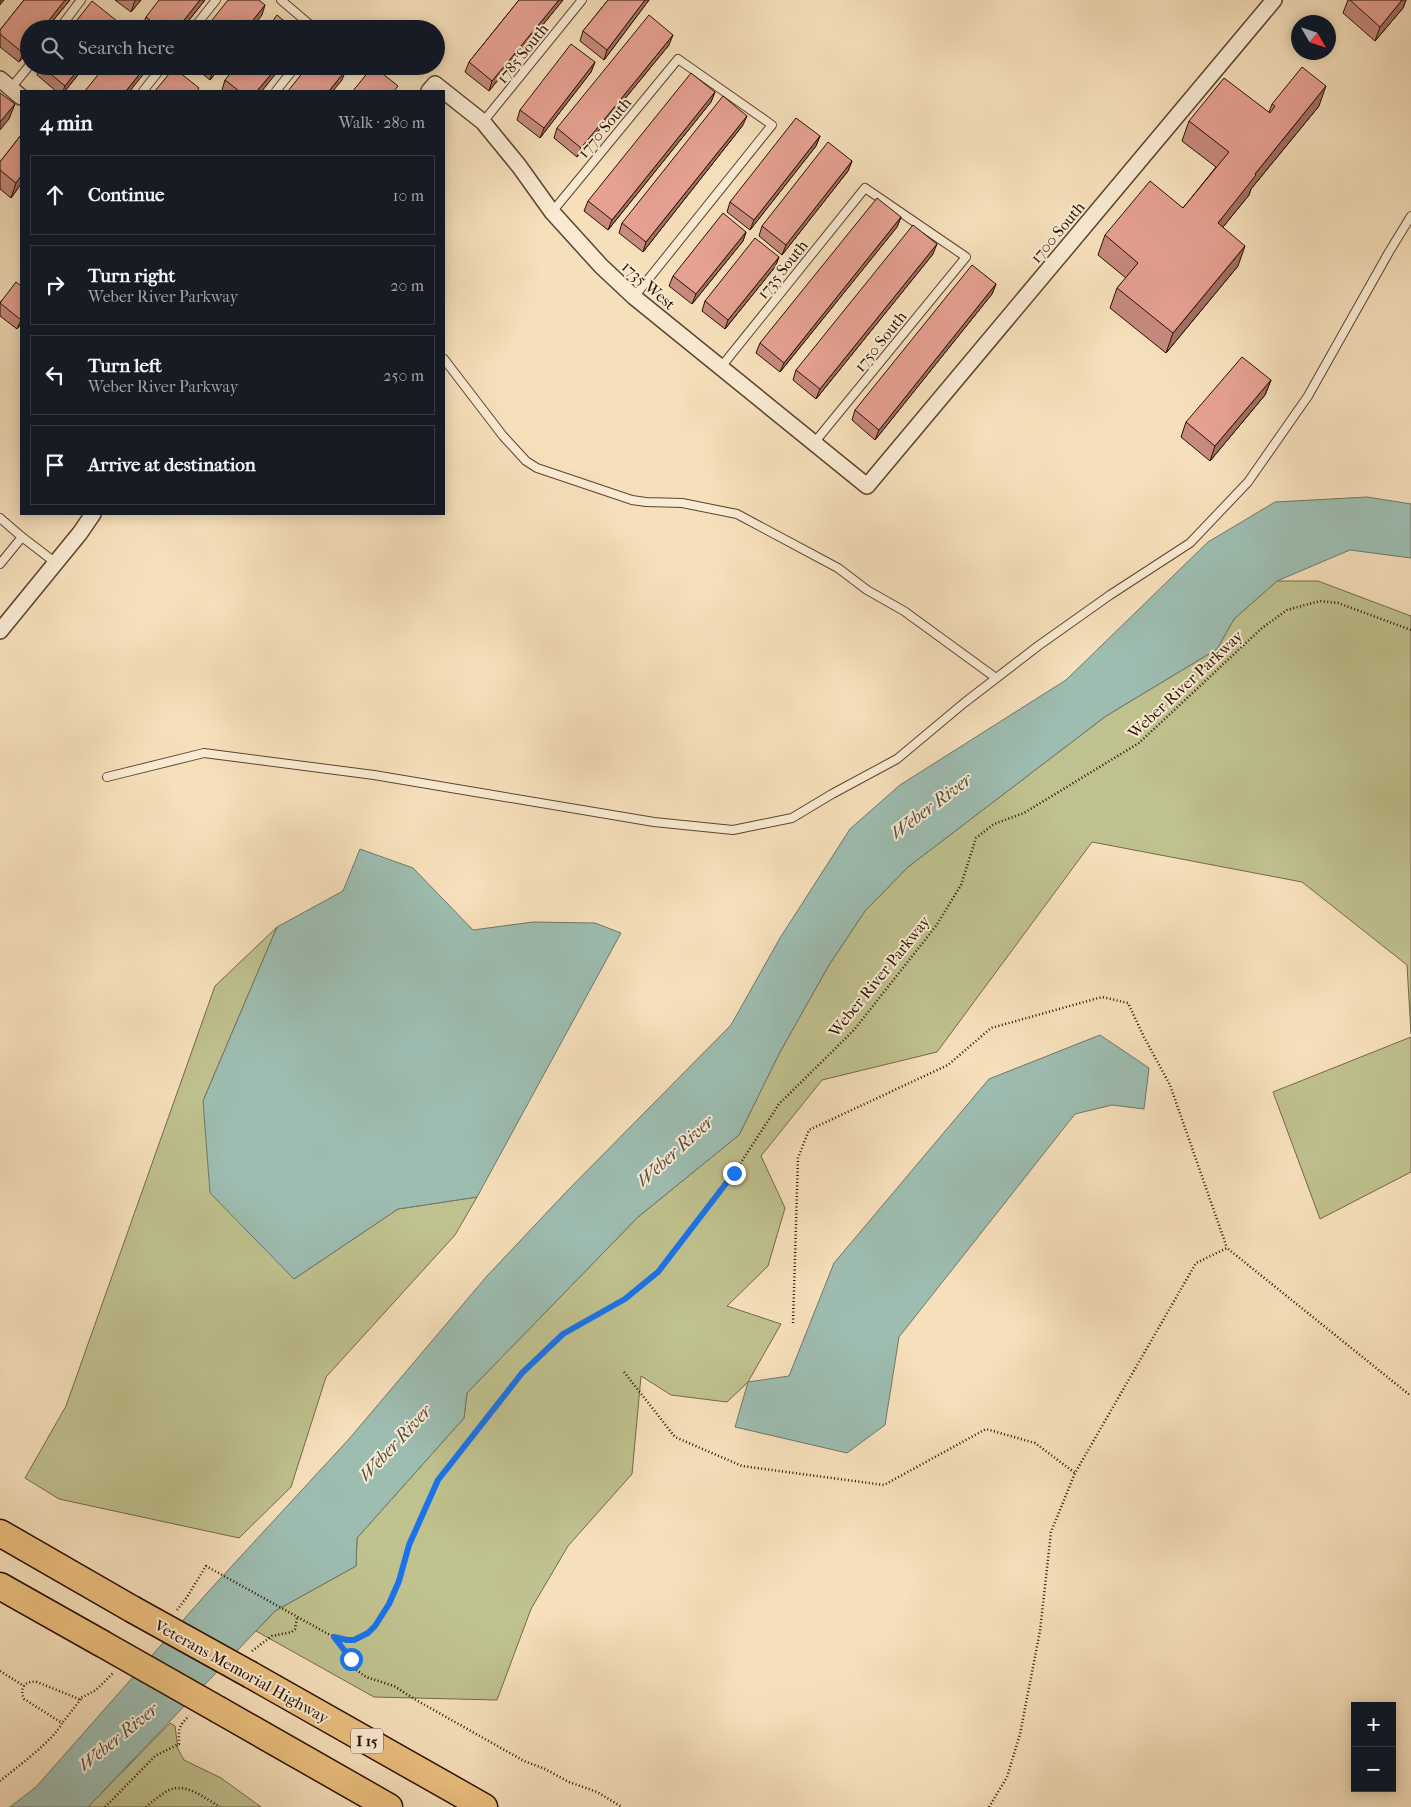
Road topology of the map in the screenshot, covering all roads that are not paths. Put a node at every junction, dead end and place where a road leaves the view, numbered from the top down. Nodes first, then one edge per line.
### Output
1 (81, 0) edge
2 (216, 0) edge
3 (281, 0) edge
4 (582, 0) edge
5 (1274, 0) edge
6 (65, 20) edge
7 (200, 20) edge
8 (304, 20) edge
9 (22, 75) edge
10 (156, 75) edge
11 (289, 75) edge
12 (11, 88) edge
13 (144, 90) edge
14 (277, 90) edge
15 (445, 97) edge
16 (483, 122) junction
17 (552, 212) junction
18 (1411, 216) edge
19 (966, 257) joint
20 (634, 297) junction
21 (445, 360) edge
22 (721, 367) junction
23 (814, 443) junction
24 (867, 486) joint
25 (93, 515) edge
26 (0, 518) edge
27 (22, 536) junction
28 (56, 563) junction
29 (0, 564) edge
30 (0, 631) edge
31 (996, 678) junction
32 (107, 777) dead end
33 (0, 1533) edge
34 (0, 1586) edge
35 (382, 1804) edge
36 (484, 1807) edge

1 - 6 lane
2 - 7 lane
3 - 8 lane
4 - 16 lane, 1785 South
5 - 24 street, 1700 South
9 - 12 lane
10 - 13 lane
11 - 14 lane
15 - 16 street, 1735 West
16 - 17 street, 1735 West
17 - 20 street, 1735 West
17 - 20 lane, 1770 South
18 - 31 lane
19 - 22 lane, 1735 South
19 - 23 lane, 1750 South
20 - 22 street, 1735 West
21 - 31 lane
22 - 23 street, 1735 West
23 - 24 street, 1735 West
25 - 28 street
26 - 27 lane
27 - 28 lane
27 - 29 lane
28 - 30 street
31 - 32 lane
33 - 36 highway, Veterans Memorial Highway / I 15, bridge
34 - 35 highway, bridge

